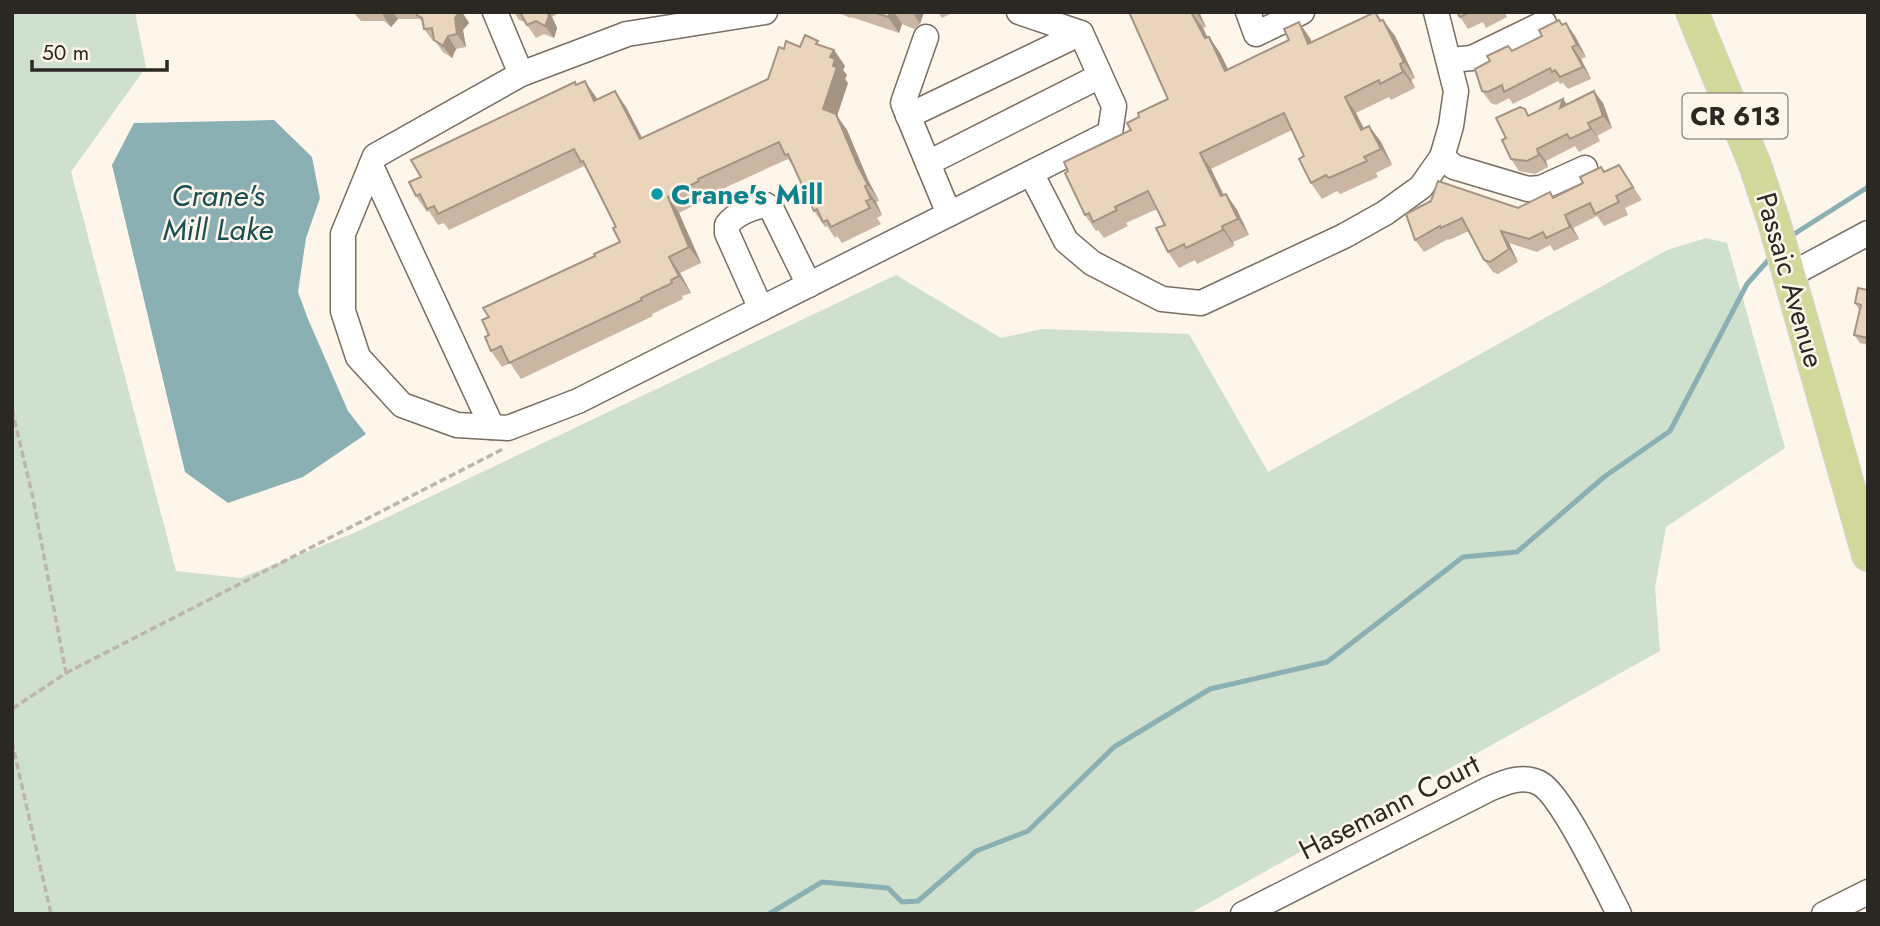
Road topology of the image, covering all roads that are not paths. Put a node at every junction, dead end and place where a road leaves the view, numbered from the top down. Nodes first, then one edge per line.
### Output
1 (495, 12) edge
2 (765, 12) edge
3 (1019, 12) edge
4 (1248, 12) edge
5 (1302, 12) edge
6 (1436, 12) edge
7 (1692, 12) edge
8 (1544, 23) dead end
9 (1081, 33) junction
10 (926, 37) dead end
11 (1449, 60) junction
12 (521, 74) junction
13 (1100, 76) junction
14 (908, 116) junction
15 (1442, 157) junction
16 (928, 163) junction
17 (371, 166) junction
18 (1585, 168) dead end
19 (1031, 173) junction
20 (949, 214) junction
21 (1868, 233) edge
22 (1787, 266) junction
23 (809, 285) junction
24 (761, 309) junction
25 (500, 428) junction
26 (1868, 555) edge
27 (1868, 892) edge
28 (1243, 914) edge
29 (1619, 914) edge
30 (1824, 914) edge

1 - 12 street
2 - 12 street
3 - 9 street
4 - 5 street
6 - 11 street
7 - 22 main road, Passaic Avenue / CR 613
8 - 11 street
9 - 13 street
9 - 14 street
10 - 14 street
11 - 15 street
12 - 17 street
13 - 16 street
13 - 19 street
14 - 16 street
15 - 18 street
15 - 19 street
16 - 20 street
17 - 25 street
17 - 25 street
19 - 20 street
20 - 23 street
21 - 22 street
22 - 26 main road, Passaic Avenue / CR 613
23 - 24 street
23 - 24 street
24 - 25 street
27 - 30 street
28 - 29 street, Hasemann Court

